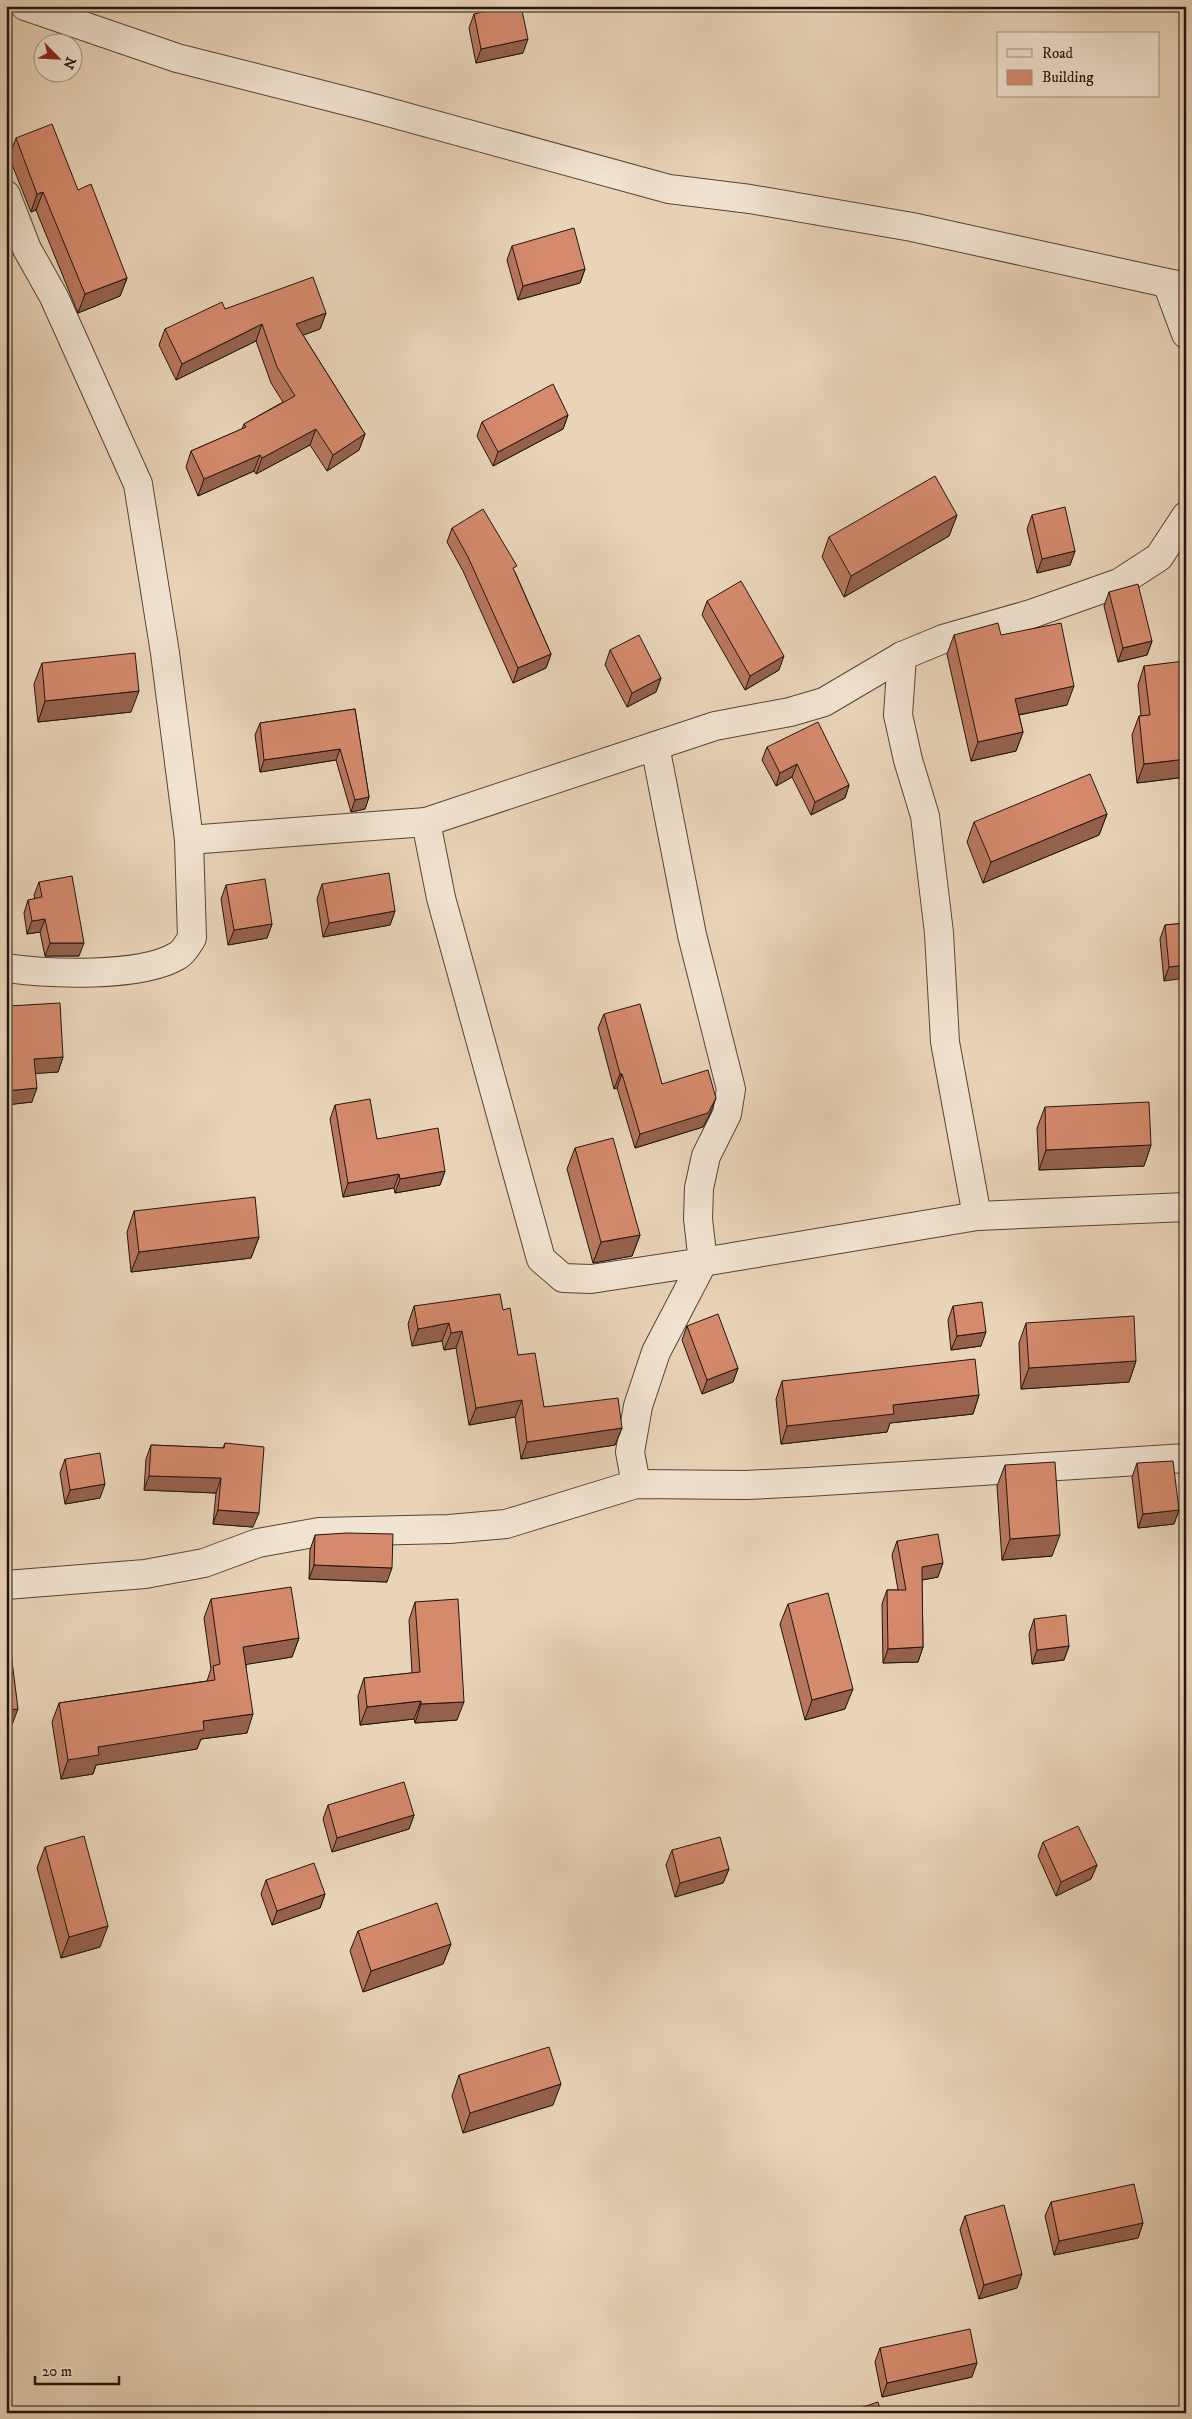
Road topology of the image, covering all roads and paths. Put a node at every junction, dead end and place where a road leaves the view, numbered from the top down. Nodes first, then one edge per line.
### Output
1 (25, 6) edge
2 (6, 195) edge
3 (1176, 285) edge
4 (1186, 334) edge
5 (1186, 516) edge
6 (902, 656) junction
7 (655, 746) junction
8 (426, 822) junction
9 (189, 840) junction
10 (6, 968) edge
11 (1186, 1207) edge
12 (977, 1216) junction
13 (703, 1262) junction
14 (1186, 1458) edge
15 (636, 1484) junction
16 (6, 1585) edge

1 - 3 street
2 - 9 street
3 - 4 street
5 - 6 street
6 - 7 street
6 - 12 street
7 - 8 street
7 - 13 street
8 - 9 street
8 - 13 street
9 - 10 street
11 - 12 street
12 - 13 street
13 - 15 street
14 - 15 street
15 - 16 street

